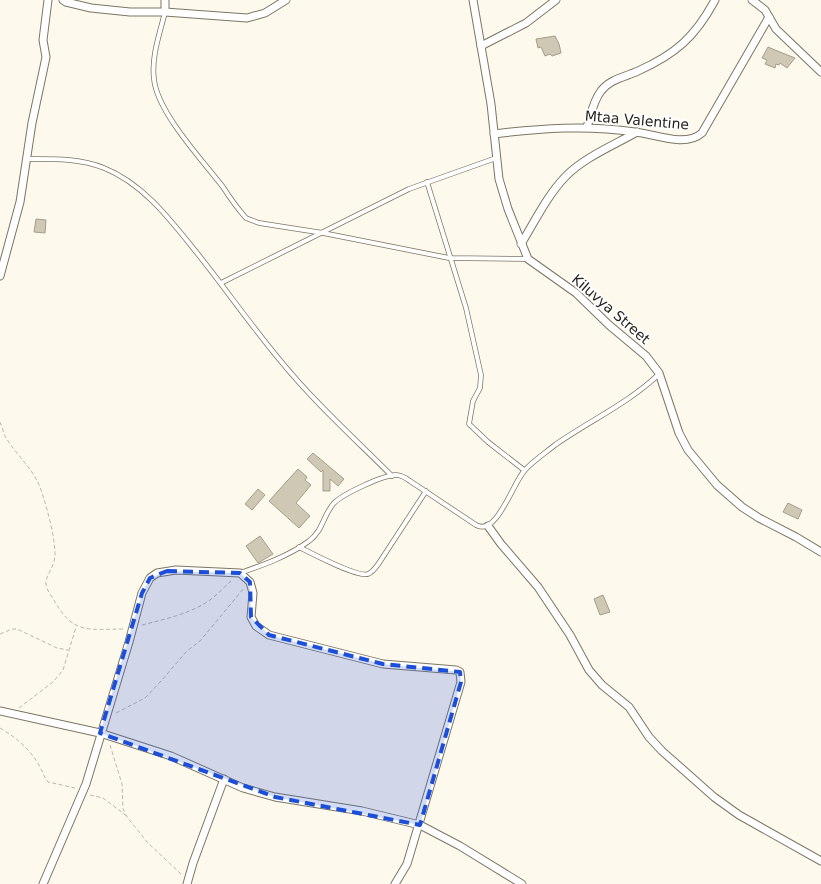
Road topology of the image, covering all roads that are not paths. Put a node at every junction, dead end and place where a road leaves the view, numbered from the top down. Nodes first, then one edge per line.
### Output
1 (48, 0) edge
2 (165, 0) edge
3 (286, 0) edge
4 (473, 0) edge
5 (556, 0) edge
6 (715, 0) edge
7 (752, 0) edge
8 (65, 1) edge
9 (165, 12) junction
10 (769, 17) junction
11 (481, 46) junction
12 (821, 72) edge
13 (587, 127) junction
14 (637, 132) junction
15 (494, 134) junction
16 (496, 158) junction
17 (26, 159) junction
18 (427, 182) junction
19 (323, 233) junction
20 (521, 244) junction
21 (449, 258) junction
22 (528, 259) junction
23 (0, 276) edge
24 (221, 283) junction
25 (659, 374) junction
26 (524, 470) junction
27 (392, 476) junction
28 (426, 491) junction
29 (488, 526) junction
30 (299, 547) junction
31 (821, 552) edge
32 (240, 573) junction
33 (0, 711) edge
34 (104, 734) junction
35 (224, 779) junction
36 (420, 826) junction
37 (821, 861) edge
38 (187, 883) edge
39 (43, 884) edge
40 (395, 884) edge
41 (522, 884) edge

1 - 17 street
2 - 9 street
3 - 9 street
4 - 11 street, Kiluvya Street
5 - 11 street
6 - 13 street
7 - 10 street
8 - 9 street
9 - 19 lane
10 - 12 street
10 - 14 street, Mtaa Valentine
11 - 15 street, Kiluvya Street
13 - 14 street, Mtaa Valentine
13 - 15 street, Mtaa Valentine
14 - 20 street
15 - 16 street, Kiluvya Street
16 - 18 lane
16 - 20 street, Kiluvya Street
17 - 23 street
17 - 24 lane
18 - 19 lane
18 - 21 lane
19 - 21 lane
19 - 24 lane
20 - 22 street, Kiluvya Street
21 - 22 lane
21 - 26 lane
22 - 25 street, Kiluvya Street
24 - 27 lane
25 - 26 lane
25 - 31 street, Kiluvya Street
26 - 29 lane
27 - 28 lane
27 - 30 lane
28 - 29 lane
28 - 30 lane
29 - 37 street
30 - 32 lane
32 - 34 street
32 - 36 street
33 - 34 street
34 - 35 street
34 - 39 street
35 - 36 street
35 - 38 street
36 - 40 street
36 - 41 street

